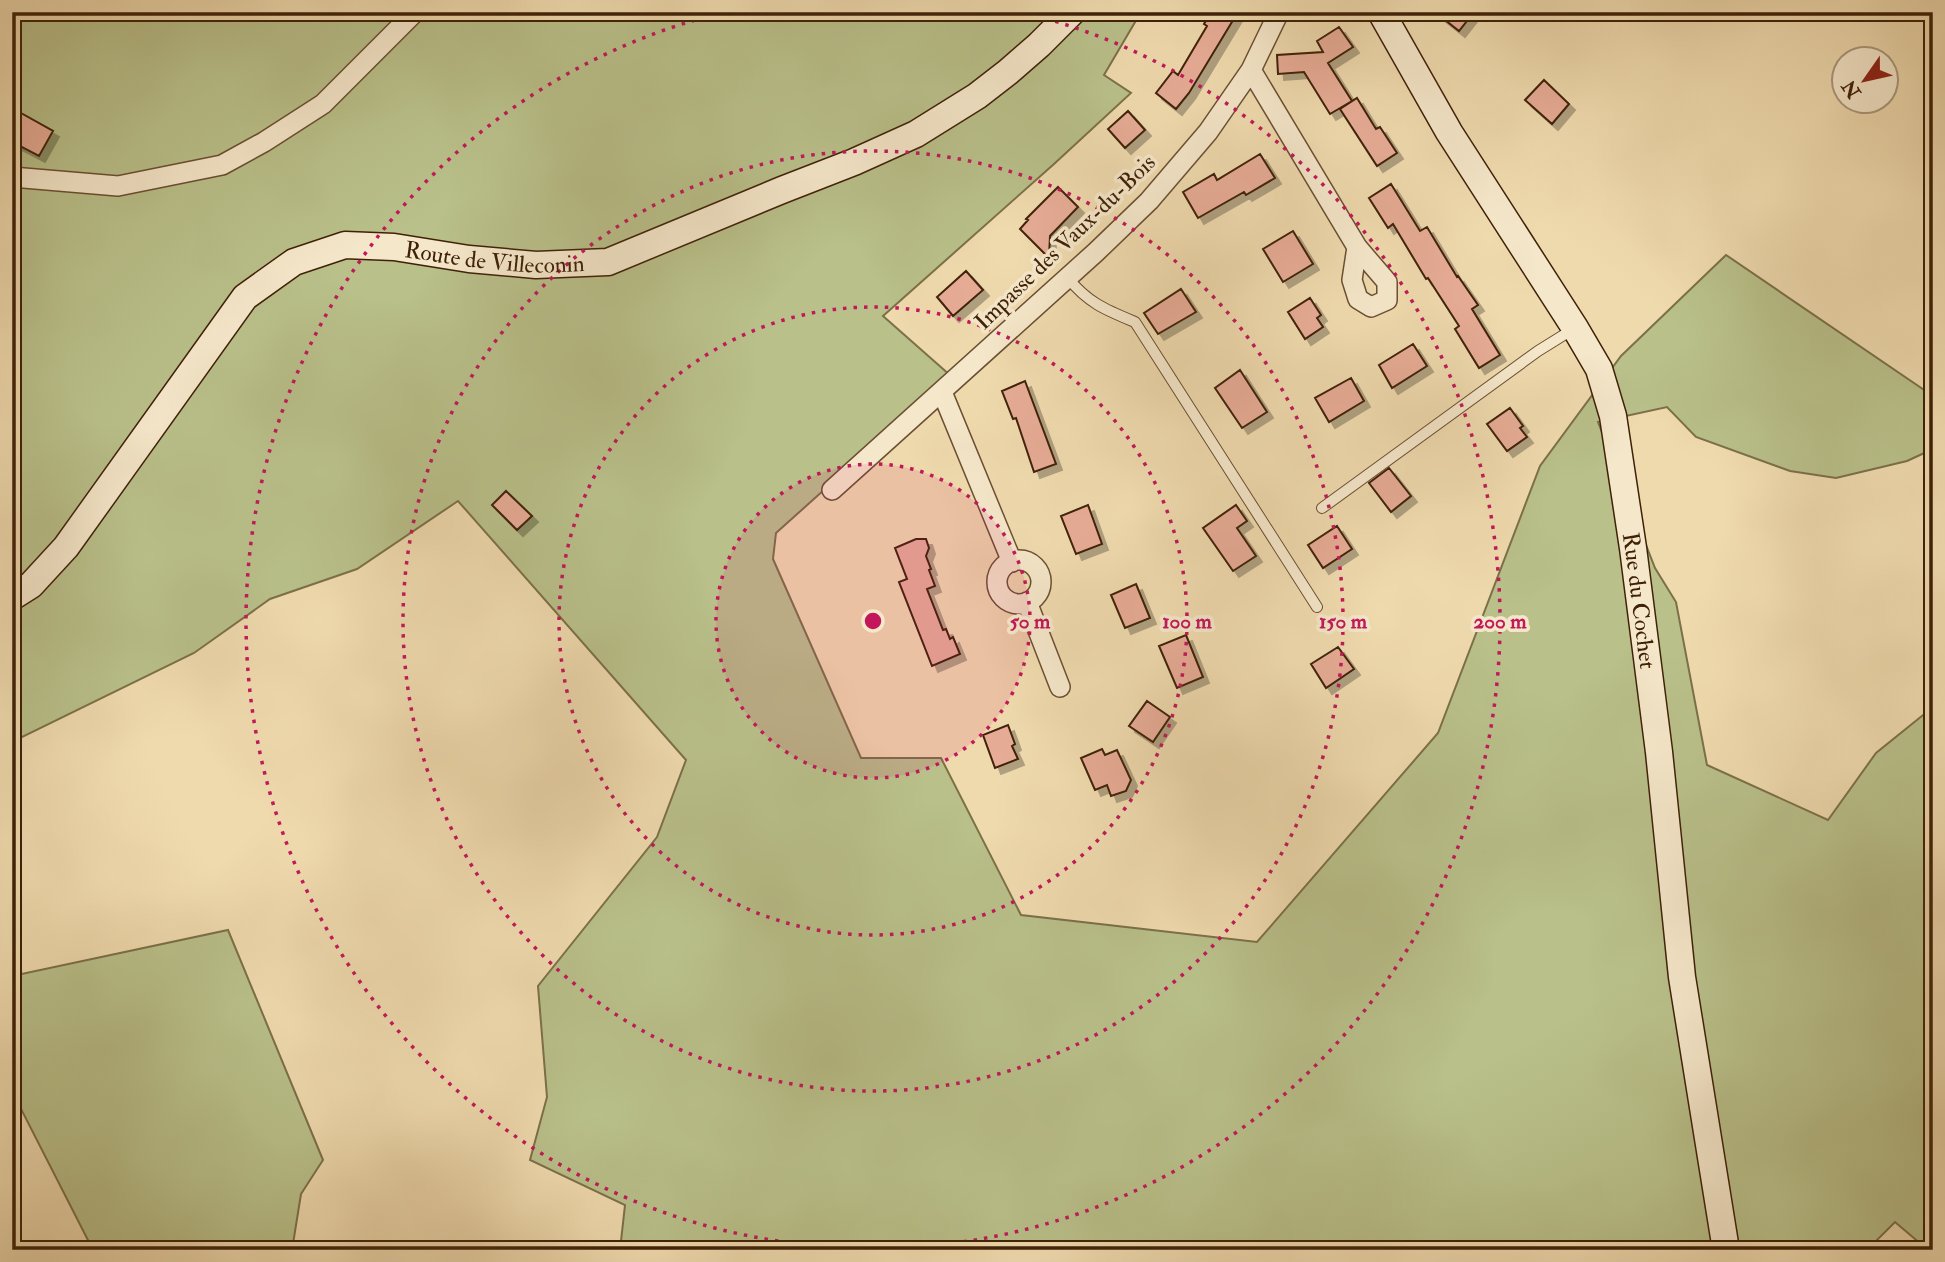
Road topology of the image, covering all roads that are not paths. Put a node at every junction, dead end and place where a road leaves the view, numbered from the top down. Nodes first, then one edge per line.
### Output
1 (415, 12) edge
2 (1072, 12) edge
3 (1279, 12) edge
4 (1381, 12) edge
5 (1251, 70) junction
6 (12, 177) edge
7 (1357, 247) dead end
8 (1068, 278) junction
9 (1575, 328) junction
10 (942, 392) junction
11 (832, 490) dead end
12 (1322, 508) dead end
13 (1012, 562) junction
14 (12, 597) edge
15 (1027, 602) junction
16 (1317, 607) dead end
17 (1060, 687) dead end
18 (1726, 1250) edge

1 - 6 street
2 - 14 street, Route de Villeconin
3 - 5 street, Impasse des Vaux-du-Bois
4 - 9 street, Rue du Cochet
5 - 7 street
5 - 8 street, Impasse des Vaux-du-Bois
8 - 10 street, Impasse des Vaux-du-Bois
8 - 16 lane
9 - 12 lane
9 - 18 street, Rue du Cochet
10 - 11 street, Impasse des Vaux-du-Bois
10 - 13 street
13 - 15 street
13 - 15 street
15 - 17 street

